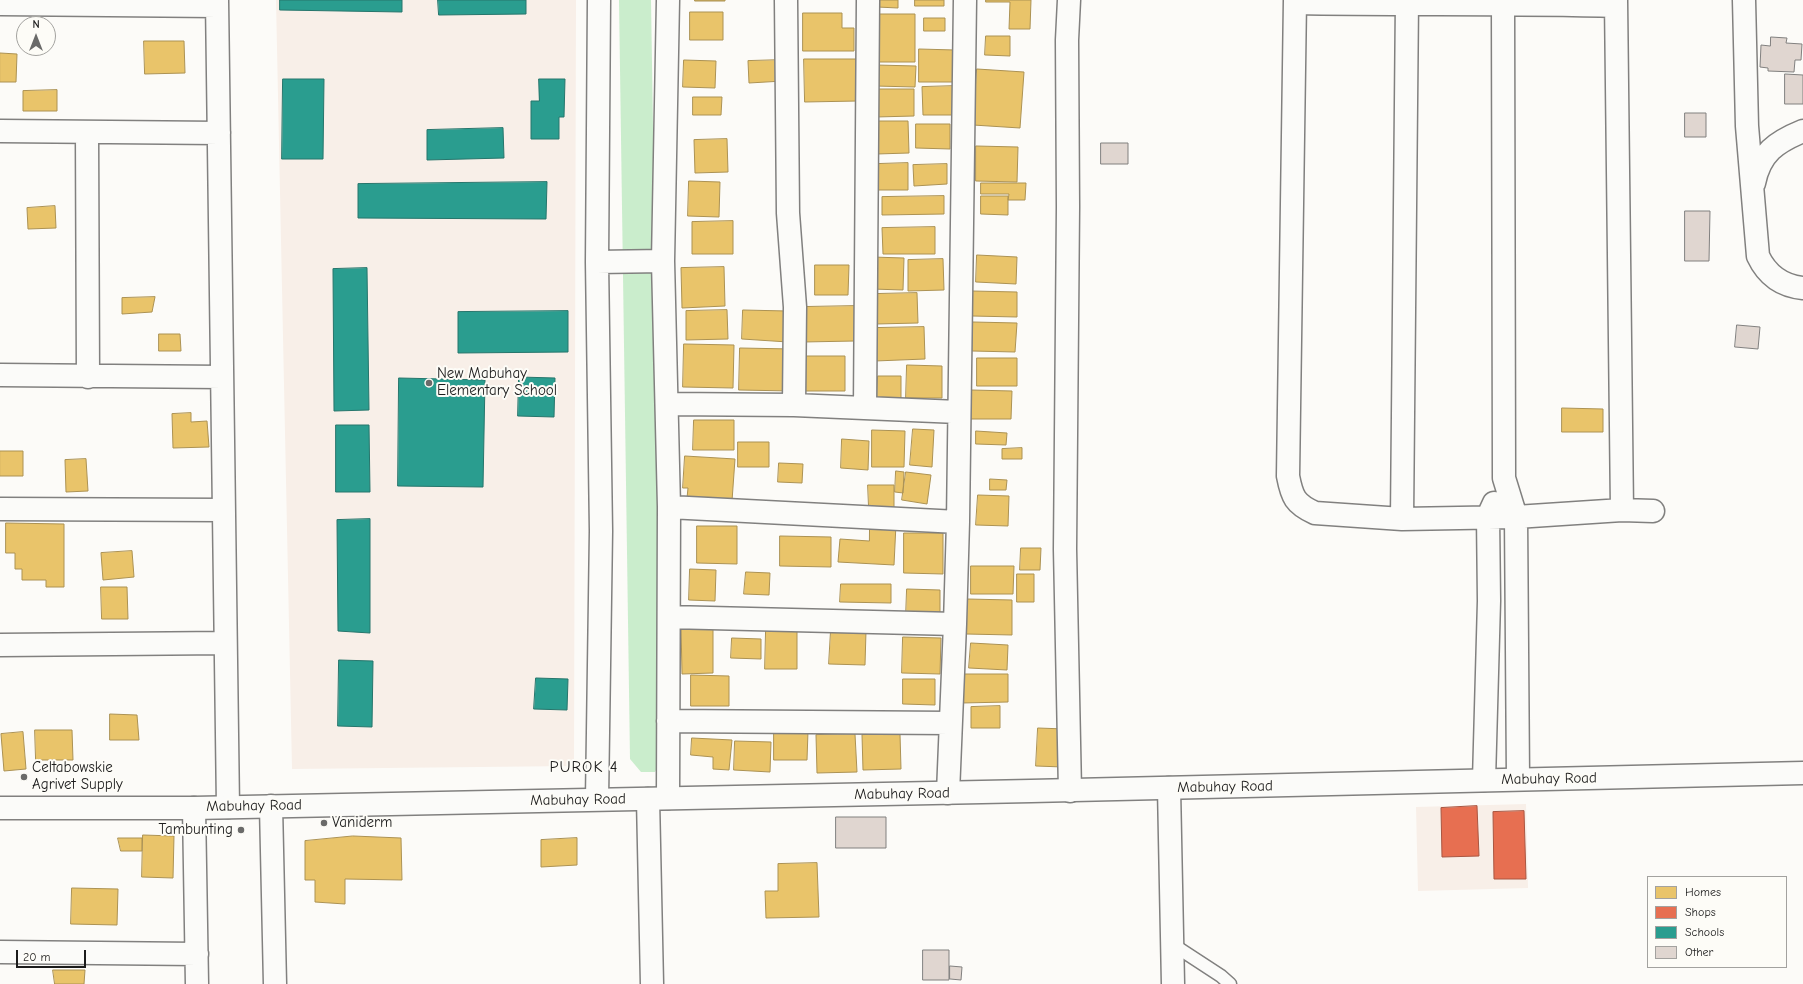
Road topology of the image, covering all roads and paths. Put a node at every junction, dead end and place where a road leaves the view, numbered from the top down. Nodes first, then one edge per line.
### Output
1 (599, 0) edge
2 (668, 0) edge
3 (786, 0) edge
4 (868, 0) edge
5 (965, 0) edge
6 (1069, 0) edge
7 (1744, 0) edge
8 (1295, 1) edge
9 (1503, 2) edge
10 (217, 3) edge
11 (1407, 3) edge
12 (1616, 3) edge
13 (0, 4) edge
14 (0, 131) edge
15 (1803, 131) edge
16 (87, 132) junction
17 (219, 133) junction
18 (1753, 192) junction
19 (663, 261) junction
20 (598, 262) junction
21 (1803, 288) edge
22 (0, 375) edge
23 (88, 377) junction
24 (222, 377) junction
25 (668, 404) junction
26 (794, 405) junction
27 (865, 408) junction
28 (958, 412) junction
29 (1504, 478) junction
30 (669, 507) junction
31 (0, 509) edge
32 (223, 510) junction
33 (1622, 510) junction
34 (1653, 511) dead end
35 (1488, 516) junction
36 (1516, 517) junction
37 (1402, 519) junction
38 (958, 522) junction
39 (1489, 601) junction
40 (1517, 602) junction
41 (669, 617) junction
42 (956, 624) junction
43 (225, 643) junction
44 (0, 645) edge
45 (668, 721) junction
46 (950, 722) junction
47 (1803, 773) edge
48 (1518, 779) junction
49 (1484, 780) junction
50 (1168, 788) junction
51 (1070, 790) junction
52 (948, 793) junction
53 (658, 798) junction
54 (598, 799) junction
55 (271, 806) junction
56 (228, 807) junction
57 (0, 808) edge
58 (194, 808) junction
59 (1172, 944) junction
60 (0, 952) edge
61 (196, 954) junction
62 (196, 984) edge
63 (275, 984) edge
64 (652, 984) edge
65 (1173, 984) edge
66 (1230, 984) edge

1 - 20 street
2 - 19 street
3 - 26 street
4 - 27 street
5 - 28 street
6 - 51 street
7 - 18 street
8 - 11 street
8 - 37 street
9 - 11 street
9 - 12 street
9 - 29 street
10 - 13 street
10 - 17 street
11 - 37 street
12 - 33 street
14 - 16 street
15 - 18 street
16 - 17 street
16 - 23 street
17 - 24 street
18 - 21 street
19 - 20 street
19 - 25 street
20 - 54 street
22 - 23 street
23 - 24 street
24 - 32 street
25 - 26 street
25 - 30 street
26 - 27 street
27 - 28 street
28 - 38 street
29 - 35 street
29 - 36 street
30 - 38 street
30 - 41 street
31 - 32 street
32 - 43 street
33 - 34 street
33 - 36 street
35 - 36 street
35 - 37 street
35 - 39 street
36 - 40 street
38 - 42 street
39 - 40 street
39 - 49 street
40 - 48 street
41 - 42 street
41 - 45 street
42 - 46 street
43 - 44 street
43 - 56 street
45 - 46 street
45 - 53 street
46 - 52 street
47 - 48 street, Mabuhay Road
48 - 49 street, Mabuhay Road
49 - 50 street, Mabuhay Road
50 - 51 street, Mabuhay Road
50 - 59 street
51 - 52 street, Mabuhay Road
52 - 53 street, Mabuhay Road
53 - 54 street, Mabuhay Road
53 - 64 street
54 - 55 street, Mabuhay Road
55 - 56 street, Mabuhay Road
55 - 63 street
56 - 58 street, Mabuhay Road
57 - 58 street, Mabuhay Road
58 - 61 street
59 - 65 street
59 - 66 lane
60 - 61 street
61 - 62 street

